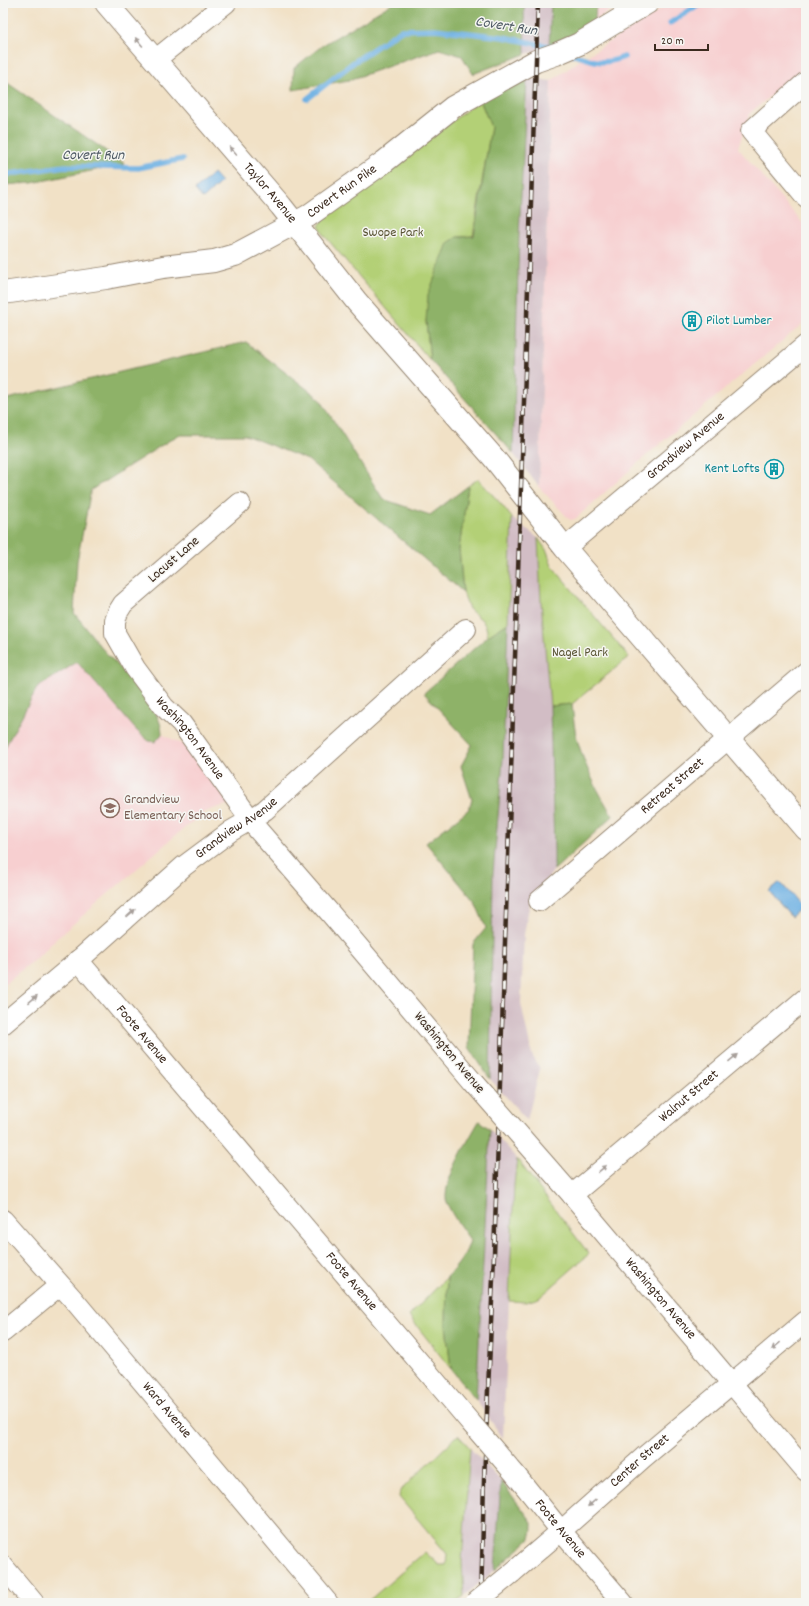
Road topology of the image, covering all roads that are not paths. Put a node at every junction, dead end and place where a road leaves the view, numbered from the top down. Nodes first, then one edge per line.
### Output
1 (106, 3) edge
2 (226, 3) edge
3 (647, 3) edge
4 (155, 60) junction
5 (806, 82) edge
6 (806, 197) edge
7 (294, 223) junction
8 (3, 293) edge
9 (806, 345) edge
10 (240, 503) dead end
11 (565, 548) junction
12 (115, 621) joint
13 (466, 629) dead end
14 (806, 672) edge
15 (730, 739) junction
16 (250, 820) junction
17 (806, 829) edge
18 (539, 901) dead end
19 (78, 960) junction
20 (806, 998) edge
21 (3, 1024) edge
22 (572, 1195) junction
23 (3, 1220) edge
24 (60, 1285) junction
25 (806, 1321) edge
26 (3, 1332) edge
27 (732, 1383) junction
28 (806, 1471) edge
29 (561, 1531) junction
30 (3, 1566) edge
31 (34, 1603) edge
32 (328, 1603) edge
33 (475, 1603) edge
34 (623, 1603) edge

4 -> 1 street, Taylor Avenue
2 - 4 street
3 - 7 street, Covert Run Pike
7 -> 4 street, Taylor Avenue
5 - 6 street
7 - 8 street, Covert Run Pike
7 - 11 street, Taylor Avenue
9 - 11 street, Grandview Avenue
10 - 12 street, Locust Lane
11 - 15 street, Taylor Avenue
12 - 16 street, Washington Avenue
13 - 16 street, Grandview Avenue
14 - 15 street, Retreat Street
15 - 17 street, Taylor Avenue
15 - 18 street, Retreat Street
19 -> 16 street, Grandview Avenue
16 - 22 street, Washington Avenue, bridge
21 -> 19 street, Grandview Avenue
19 - 29 street, Foote Avenue, bridge
22 -> 20 street, Walnut Street
22 - 27 street, Washington Avenue
23 - 24 street, Ward Avenue
24 - 26 street
24 - 32 street, Ward Avenue
25 -> 27 street, Center Street
27 - 28 street, Washington Avenue
27 -> 29 street, Center Street
29 - 33 street, Center Street, bridge
29 - 34 street, Foote Avenue
30 - 31 street

